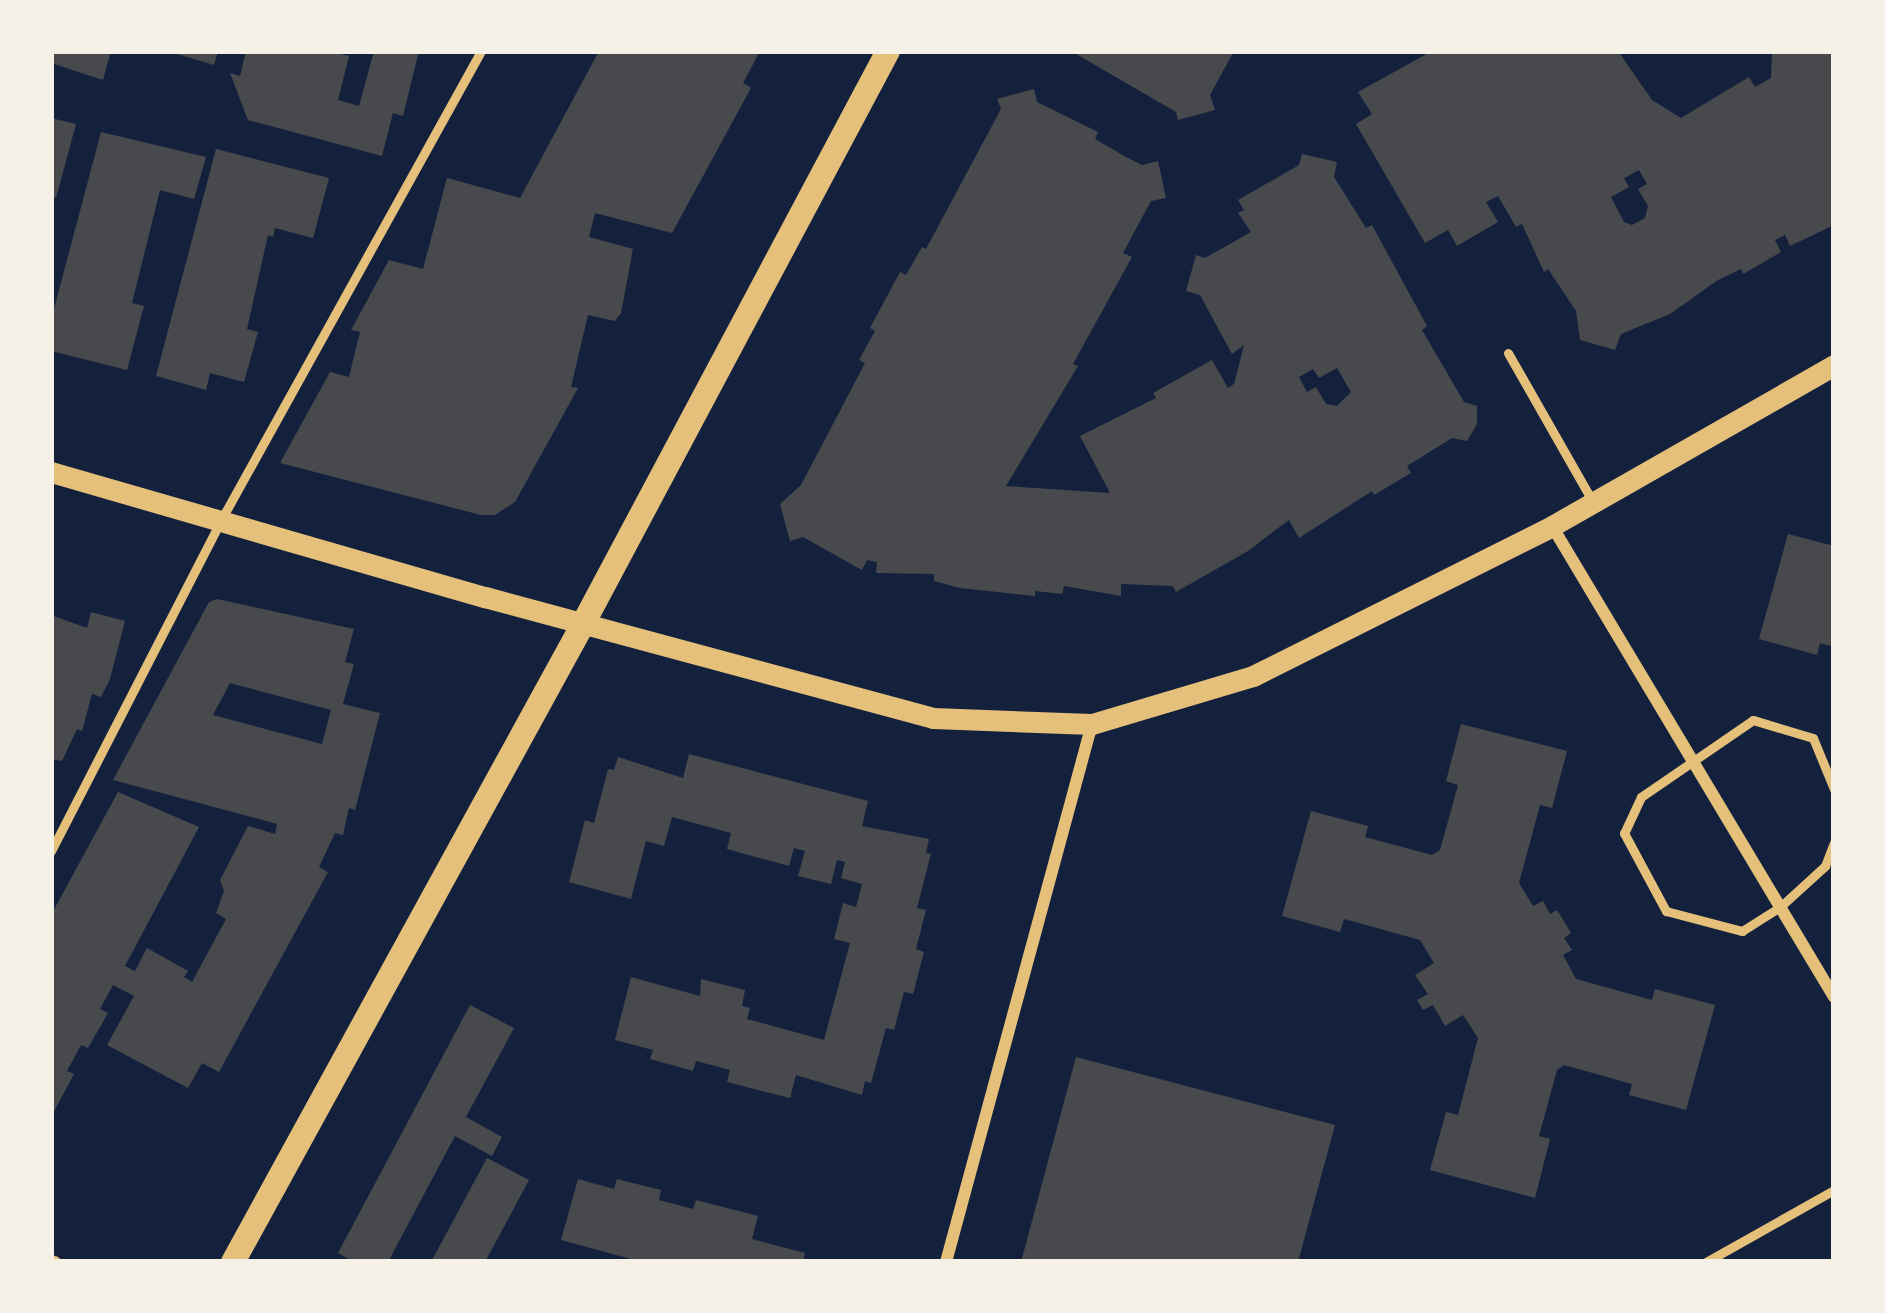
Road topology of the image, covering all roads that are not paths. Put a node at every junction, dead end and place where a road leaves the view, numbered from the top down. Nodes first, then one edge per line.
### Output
1 (482, 51) edge
2 (888, 51) edge
3 (1508, 353) dead end
4 (1834, 365) edge
5 (51, 472) edge
6 (1593, 502) junction
7 (221, 520) junction
8 (1552, 526) junction
9 (584, 624) junction
10 (1092, 724) junction
11 (1694, 765) junction
12 (1834, 789) edge
13 (1834, 843) edge
14 (51, 851) edge
15 (1780, 907) junction
16 (1834, 998) edge
17 (1834, 1190) edge
18 (233, 1262) edge
19 (946, 1262) edge
20 (1706, 1262) edge

1 - 7 lane
2 - 9 main road
3 - 6 lane
4 - 6 street
5 - 7 street
6 - 8 street
7 - 9 street
7 - 14 lane
8 - 10 street
8 - 11 street
9 - 10 street
9 - 18 main road
10 - 19 street
11 - 12 lane
11 - 15 street
11 - 15 lane
13 - 15 lane
15 - 16 street
17 - 20 lane

